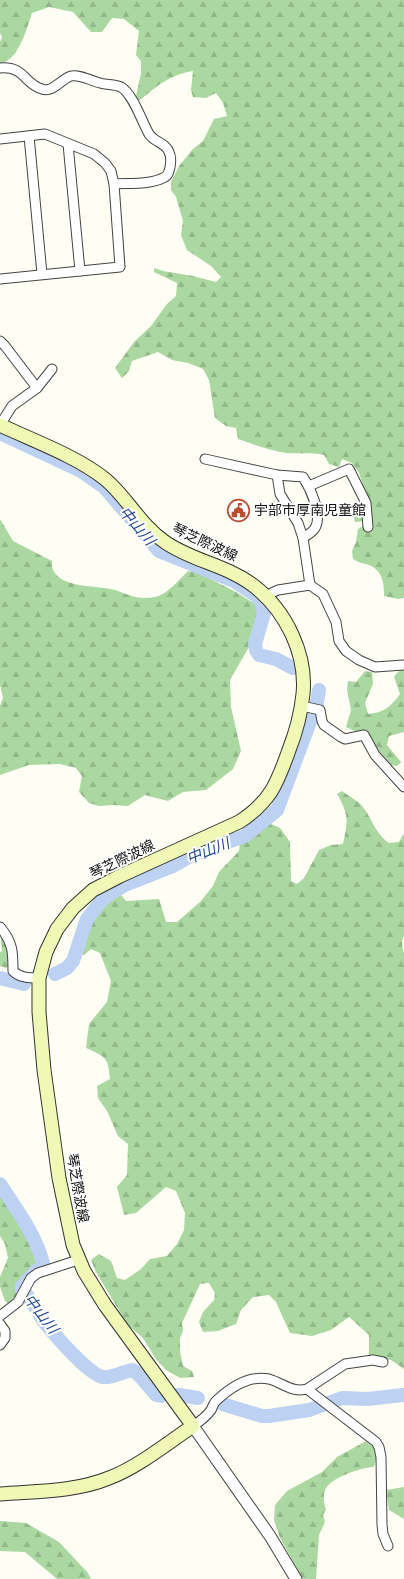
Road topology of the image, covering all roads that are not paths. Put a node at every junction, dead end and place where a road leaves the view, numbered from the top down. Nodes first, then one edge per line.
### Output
1 (0, 68) edge
2 (29, 136) junction
3 (0, 138) edge
4 (68, 144) junction
5 (114, 184) junction
6 (0, 269) edge
7 (80, 271) junction
8 (42, 274) junction
9 (0, 278) edge
10 (0, 341) edge
11 (52, 370) dead end
12 (36, 388) junction
13 (0, 425) edge
14 (205, 459) dead end
15 (277, 475) junction
16 (309, 486) junction
17 (368, 527) dead end
18 (303, 538) junction
19 (310, 585) junction
20 (265, 596) junction
21 (404, 665) edge
22 (302, 706) junction
23 (404, 788) edge
24 (0, 928) edge
25 (39, 978) junction
26 (78, 1260) junction
27 (0, 1316) edge
28 (0, 1324) edge
29 (0, 1344) edge
30 (383, 1362) dead end
31 (307, 1389) junction
32 (193, 1426) junction
33 (0, 1494) edge
34 (388, 1546) dead end
35 (296, 1579) edge

1 - 5 street
2 - 3 street
2 - 4 street
2 - 8 street
4 - 5 street
4 - 7 street
5 - 7 street
6 - 9 street
7 - 8 street
8 - 9 street
10 - 12 street
11 - 12 street
12 - 13 street
13 - 20 main road, 琴芝際波線
14 - 15 street
15 - 16 street
15 - 18 street
16 - 17 street
16 - 18 street
18 - 19 street
19 - 20 street
19 - 21 street
20 - 22 main road, 琴芝際波線
22 - 23 street
22 - 25 main road, 琴芝際波線
24 - 25 street
25 - 26 main road, 琴芝際波線
26 - 27 street
26 - 32 main road, 琴芝際波線
28 - 29 street
30 - 31 street
31 - 32 street
31 - 34 street
32 - 33 main road
32 - 35 street

